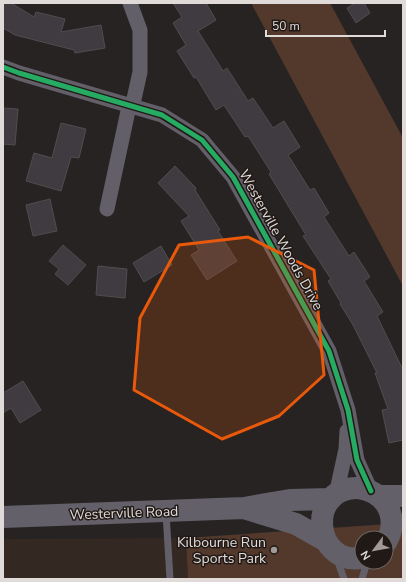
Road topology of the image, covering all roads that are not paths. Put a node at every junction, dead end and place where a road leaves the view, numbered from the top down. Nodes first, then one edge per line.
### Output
1 (130, 3) edge
2 (3, 67) edge
3 (130, 106) junction
4 (107, 209) dead end
5 (348, 410) junction
6 (375, 494) junction
7 (403, 496) edge
8 (333, 497) junction
9 (244, 508) junction
10 (166, 511) junction
11 (3, 517) edge
12 (392, 530) edge
13 (330, 546) junction
14 (354, 558) edge
15 (170, 579) edge
16 (344, 579) edge

1 - 3 street
2 - 3 street, Westerville Woods Drive
3 - 4 street
3 - 5 street, Westerville Woods Drive
5 - 6 street, Westerville Woods Drive
5 - 8 street, Westerville Woods Drive
6 - 7 main road, Westerville Road
6 - 8 main road, Westerville Road
6 - 12 main road
8 - 9 main road, Westerville Road
8 - 13 main road
9 - 10 main road, Westerville Road
9 - 13 main road, Westerville Road
10 - 11 main road, Westerville Road
10 - 15 lane
13 - 14 main road, Westerville Road
13 - 16 lane

